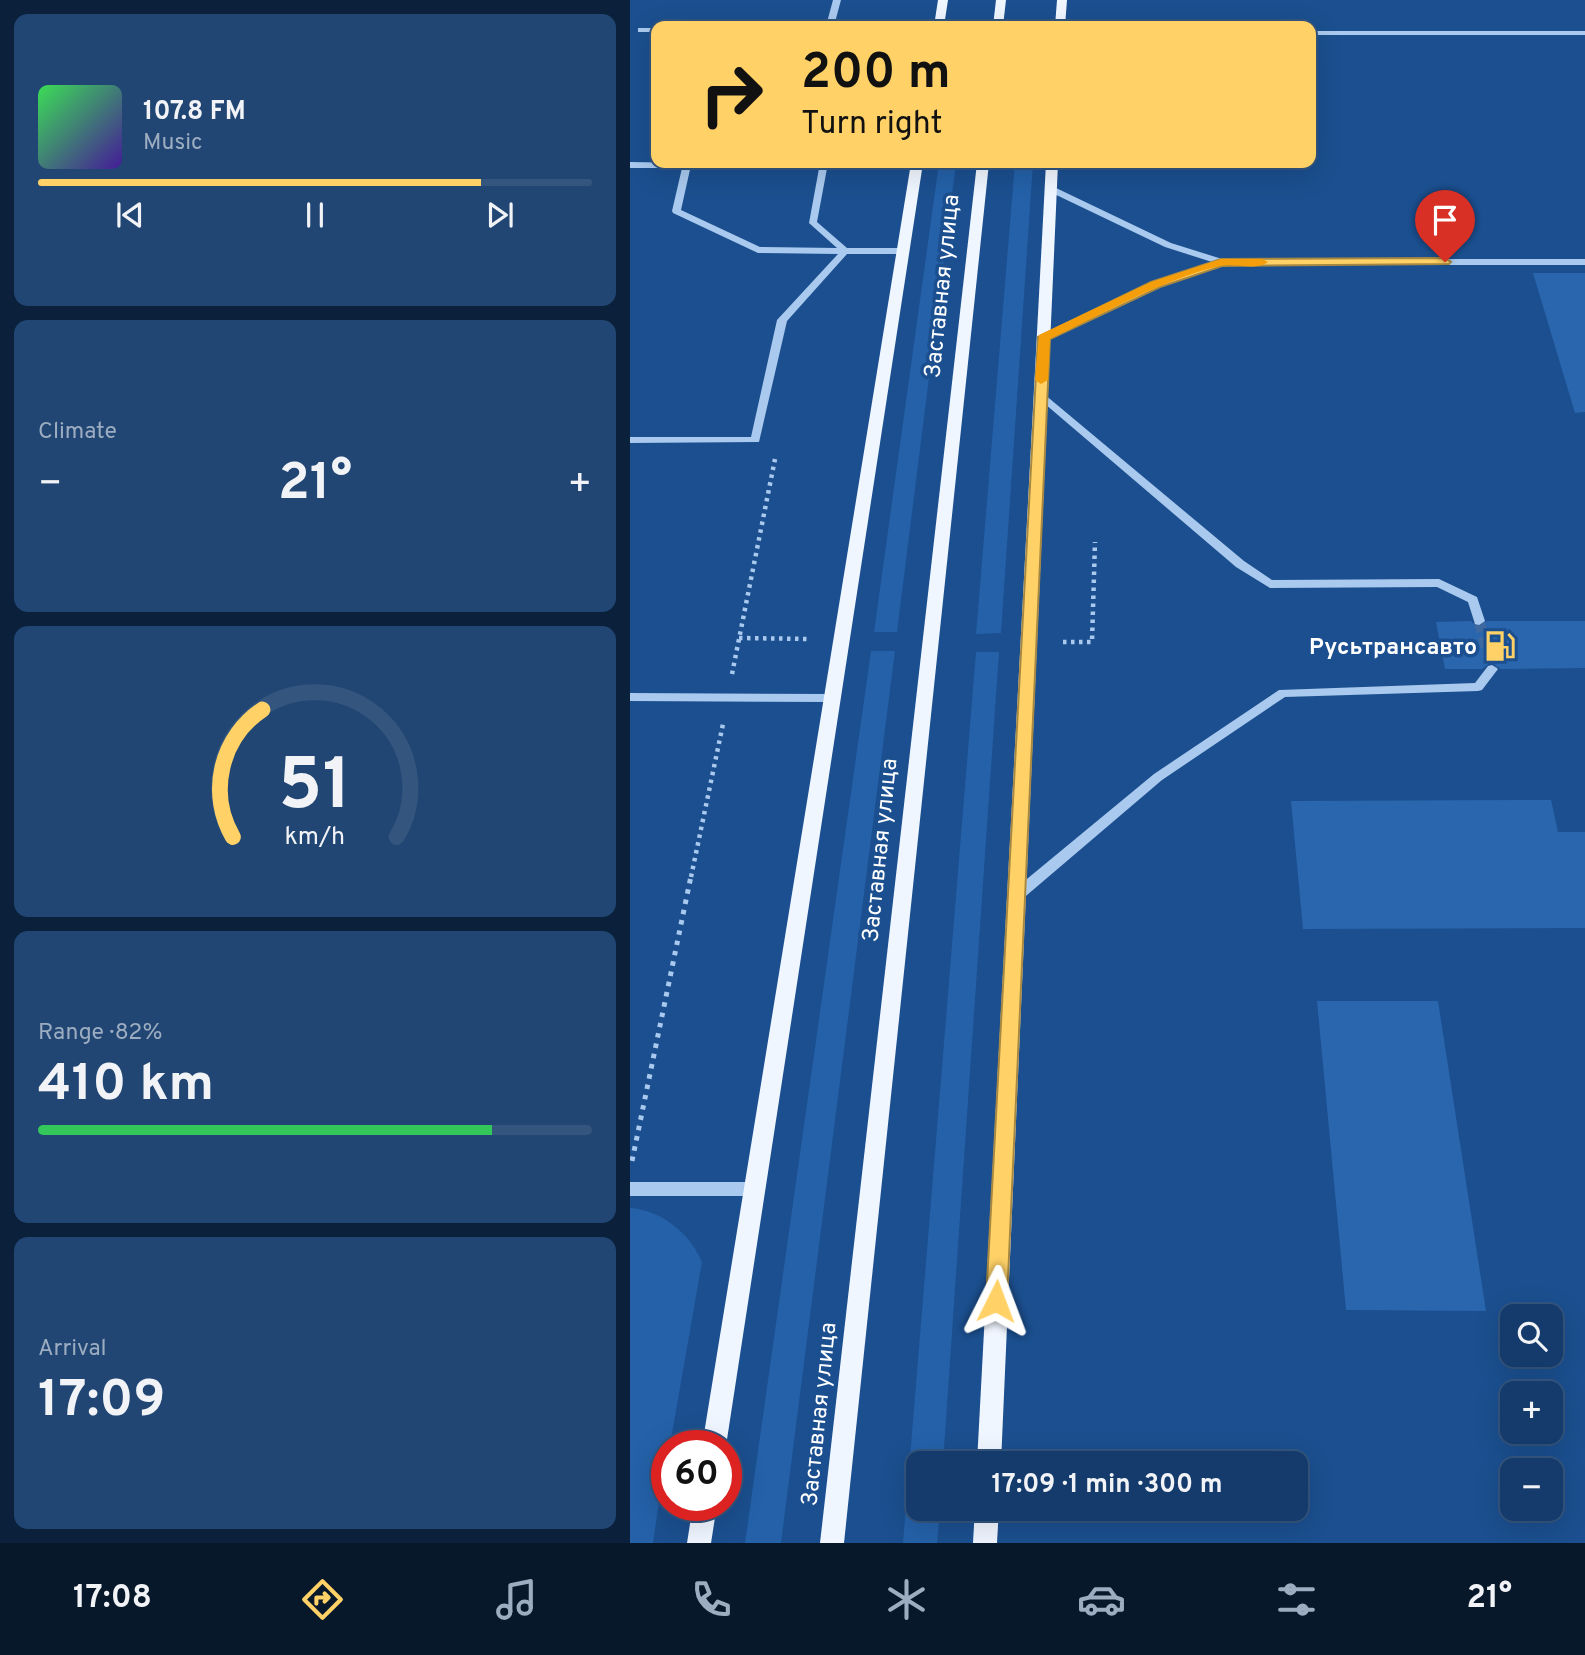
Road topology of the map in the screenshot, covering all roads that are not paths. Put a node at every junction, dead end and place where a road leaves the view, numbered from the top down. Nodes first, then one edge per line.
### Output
1 (837, 0) edge
2 (943, 0) edge
3 (1001, 0) edge
4 (1062, 0) edge
5 (831, 21) edge
6 (940, 21) edge
7 (999, 21) edge
8 (1060, 21) edge
9 (641, 30) dead end
10 (651, 30) edge
11 (1316, 33) edge
12 (1585, 33) edge
13 (630, 165) edge
14 (651, 165) edge
15 (686, 168) edge
16 (823, 168) edge
17 (916, 168) edge
18 (982, 168) edge
19 (1052, 168) edge
20 (1051, 189) junction
21 (845, 251) junction
22 (903, 251) junction
23 (1221, 262) junction
24 (1585, 262) edge
25 (1044, 337) junction
26 (1041, 396) junction
27 (630, 440) edge
28 (1479, 621) tunnel mouth
29 (1493, 669) dead end
30 (630, 697) edge
31 (832, 698) junction
32 (1015, 897) junction
33 (630, 1189) edge
34 (755, 1189) junction
35 (717, 1430) edge
36 (990, 1451) edge
37 (702, 1521) edge
38 (986, 1521) edge
39 (699, 1543) edge
40 (832, 1543) edge
41 (985, 1543) edge

1 - 5 street
2 - 6 main road
3 - 7 main road
4 - 8 main road
9 - 10 street
11 - 12 lane
13 - 14 street
15 - 21 street
16 - 21 street
17 - 22 main road, Заставная улица
18 - 40 main road, Заставная улица
19 - 20 main road
20 - 23 lane
20 - 25 main road
21 - 22 street
21 - 27 street
22 - 31 main road, Заставная улица
23 - 24 street
23 - 25 street
25 - 26 main road
26 - 28 lane
26 - 32 main road
29 - 32 street
30 - 31 street
31 - 34 main road, Заставная улица
32 - 36 main road
33 - 34 street
34 - 35 main road, Заставная улица
37 - 39 main road
38 - 41 main road

